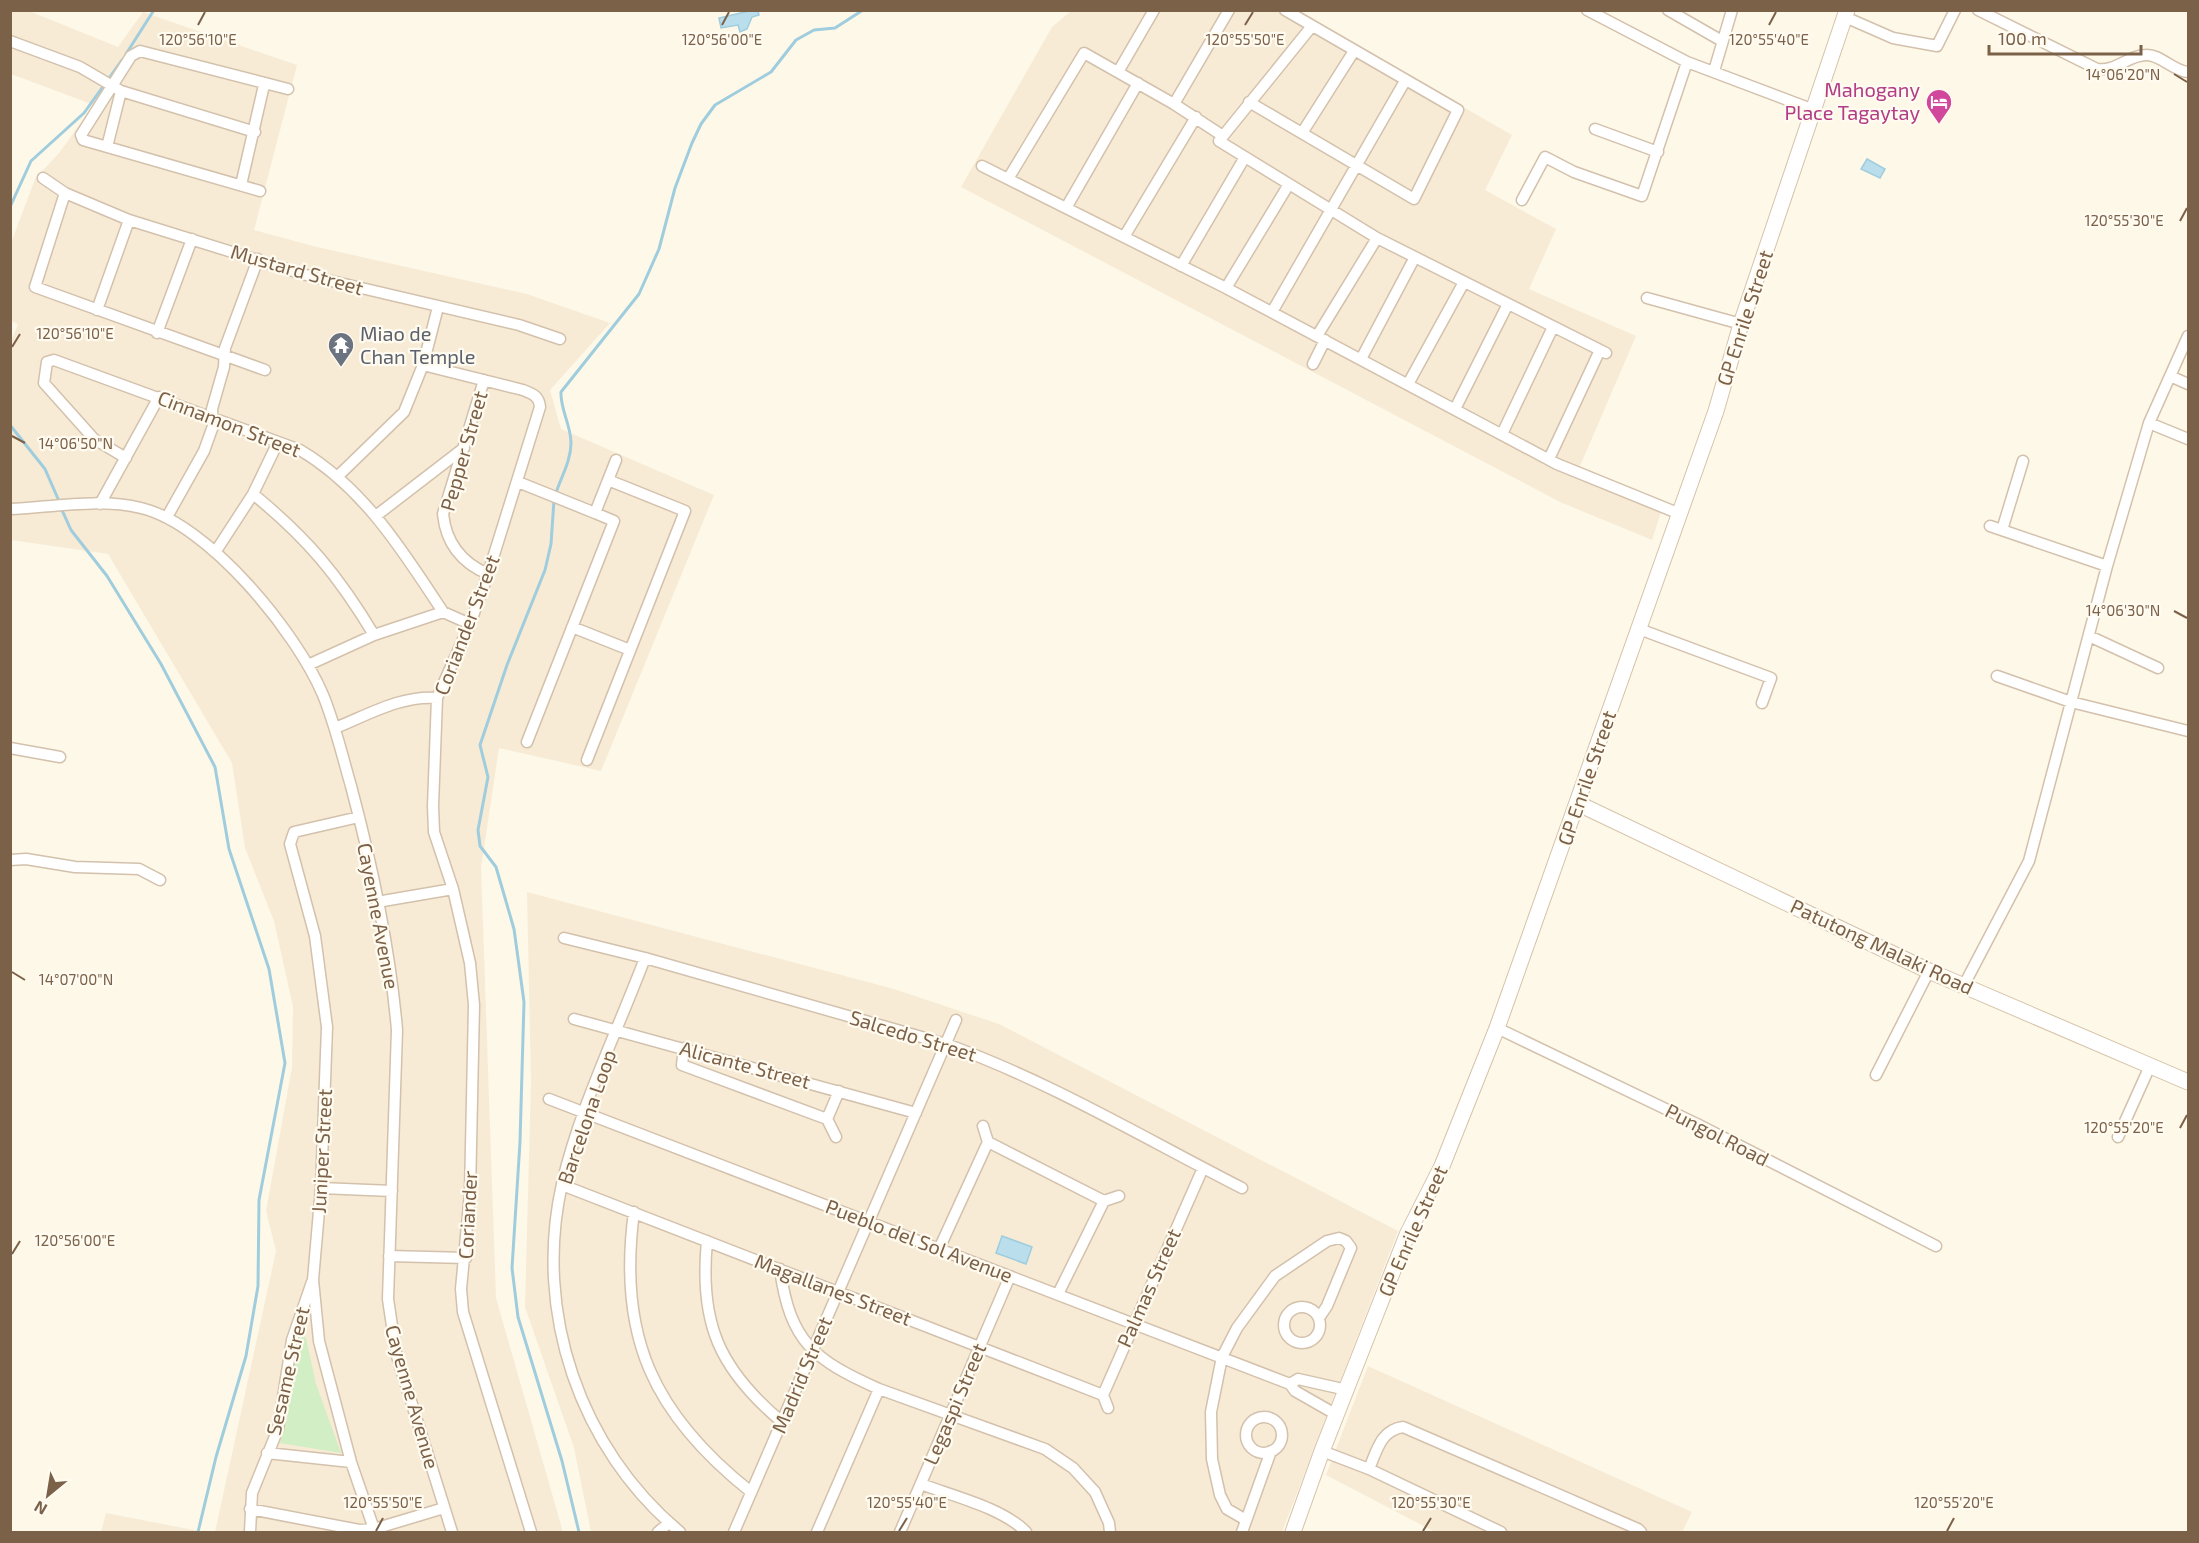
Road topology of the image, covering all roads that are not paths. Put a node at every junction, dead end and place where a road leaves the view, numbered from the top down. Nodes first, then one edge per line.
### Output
1 (1154, 10) edge
2 (1229, 10) edge
3 (1285, 10) edge
4 (1587, 10) edge
5 (1668, 10) edge
6 (1732, 10) edge
7 (1955, 10) edge
8 (1978, 10) edge
9 (1846, 14) edge
10 (1311, 26) junction
11 (1722, 40) junction
12 (10, 41) edge
13 (1354, 51) junction
14 (1687, 62) junction
15 (1714, 71) junction
16 (1118, 72) junction
17 (2188, 72) edge
18 (1405, 81) junction
19 (1138, 83) junction
20 (110, 84) junction
21 (264, 85) junction
22 (288, 89) dead end
23 (1248, 102) junction
24 (1174, 104) junction
25 (1815, 110) junction
26 (1196, 117) junction
27 (1595, 129) dead end
28 (255, 132) junction
29 (1302, 133) junction
30 (1223, 136) junction
31 (107, 147) junction
32 (1658, 152) junction
33 (1245, 157) junction
34 (982, 166) dead end
35 (1358, 166) junction
36 (43, 178) dead end
37 (1008, 180) junction
38 (241, 184) junction
39 (1289, 184) junction
40 (260, 191) dead end
41 (65, 193) junction
42 (1522, 200) dead end
43 (1066, 208) junction
44 (1332, 210) junction
45 (129, 220) junction
46 (1124, 237) junction
47 (1377, 238) junction
48 (192, 240) junction
49 (1415, 257) junction
50 (258, 259) junction
51 (1181, 266) junction
52 (1464, 282) junction
53 (1226, 288) junction
54 (1647, 298) dead end
55 (1508, 304) junction
56 (438, 307) junction
57 (97, 310) junction
58 (1272, 312) junction
59 (1741, 324) junction
60 (1553, 327) junction
61 (157, 333) junction
62 (2188, 336) edge
63 (1321, 338) junction
64 (560, 339) dead end
65 (226, 357) junction
66 (1361, 359) junction
67 (1313, 364) dead end
68 (423, 365) junction
69 (266, 370) dead end
70 (2170, 376) junction
71 (484, 380) junction
72 (1408, 384) junction
73 (2188, 384) edge
74 (159, 397) junction
75 (1455, 409) junction
76 (212, 418) junction
77 (2149, 423) junction
78 (1502, 434) junction
79 (2187, 435) edge
80 (278, 442) junction
81 (464, 448) junction
82 (126, 458) junction
83 (1549, 459) junction
84 (616, 460) dead end
85 (2023, 461) dead end
86 (337, 477) junction
87 (608, 480) junction
88 (518, 482) junction
89 (253, 494) junction
90 (100, 504) junction
91 (10, 509) edge
92 (595, 513) junction
93 (1680, 514) junction
94 (377, 515) junction
95 (166, 517) junction
96 (1990, 526) dead end
97 (2002, 530) junction
98 (216, 551) junction
99 (2107, 566) junction
100 (489, 574) junction
101 (443, 612) junction
102 (470, 624) junction
103 (572, 627) junction
104 (1639, 628) junction
105 (374, 634) junction
106 (2089, 636) junction
107 (630, 650) junction
108 (308, 664) junction
109 (2158, 668) dead end
110 (1997, 676) dead end
111 (437, 698) junction
112 (2071, 702) junction
113 (1762, 703) dead end
114 (335, 728) junction
115 (2188, 731) edge
116 (527, 742) dead end
117 (10, 748) edge
118 (60, 757) dead end
119 (587, 760) dead end
120 (1579, 804) junction
121 (359, 817) junction
122 (10, 860) edge
123 (160, 880) dead end
124 (453, 889) junction
125 (377, 902) junction
126 (564, 938) dead end
127 (645, 958) junction
128 (1929, 971) junction
129 (1964, 986) junction
130 (574, 1019) dead end
131 (956, 1020) dead end
132 (1497, 1028) junction
133 (617, 1030) junction
134 (946, 1044) junction
135 (684, 1048) junction
136 (2150, 1066) junction
137 (1876, 1075) dead end
138 (2188, 1082) edge
139 (839, 1091) junction
140 (549, 1099) dead end
141 (585, 1112) junction
142 (916, 1113) junction
143 (827, 1119) junction
144 (983, 1126) dead end
145 (836, 1137) dead end
146 (2118, 1137) dead end
147 (988, 1142) junction
148 (1203, 1168) junction
149 (562, 1185) junction
150 (321, 1188) junction
151 (1242, 1188) dead end
152 (392, 1191) junction
153 (1119, 1196) dead end
154 (1104, 1201) junction
155 (634, 1212) junction
156 (868, 1221) junction
157 (707, 1241) junction
158 (1936, 1246) dead end
159 (939, 1249) junction
160 (389, 1256) junction
161 (466, 1258) junction
162 (780, 1269) junction
163 (1010, 1276) junction
164 (313, 1280) junction
165 (838, 1292) junction
166 (1058, 1294) junction
167 (1318, 1318) dead end
168 (1133, 1323) junction
169 (980, 1346) junction
170 (812, 1352) junction
171 (1222, 1357) junction
172 (1290, 1384) junction
173 (879, 1389) junction
174 (1347, 1390) junction
175 (1103, 1395) junction
176 (1108, 1408) dead end
177 (951, 1415) junction
178 (1337, 1415) junction
179 (782, 1422) junction
180 (1271, 1451) dead end
181 (1322, 1451) junction
182 (267, 1453) junction
183 (351, 1462) junction
184 (1369, 1468) junction
185 (921, 1484) junction
186 (751, 1492) junction
187 (444, 1508) junction
188 (250, 1509) junction
189 (1246, 1520) junction
190 (669, 1523) junction
191 (375, 1531) edge
192 (250, 1533) edge
193 (452, 1533) edge
194 (531, 1533) edge
195 (658, 1533) edge
196 (680, 1533) edge
197 (734, 1533) edge
198 (817, 1533) edge
199 (900, 1533) edge
200 (1026, 1533) edge
201 (1110, 1533) edge
202 (1242, 1533) edge
203 (1293, 1533) edge
204 (1501, 1533) edge
205 (1641, 1533) edge

1 - 16 street
2 - 24 street
3 - 10 street
4 - 14 street
5 - 11 street
6 - 11 street
7 - 9 street
8 - 17 street
9 - 25 street, GP Enrile Street
10 - 13 street
10 - 23 street
11 - 15 street
12 - 20 street
13 - 18 street
13 - 29 street
14 - 15 street
14 - 32 street
15 - 25 street
16 - 19 street
16 - 37 street
18 - 35 street
18 - 35 street
19 - 24 street
19 - 43 street
20 - 21 street
20 - 28 street
20 - 31 street
20 - 31 street
21 - 22 street
21 - 28 street
23 - 29 street
23 - 30 street
24 - 26 street
25 - 59 street, GP Enrile Street
26 - 30 street
26 - 46 street
27 - 32 street
28 - 38 street
29 - 35 street
30 - 33 street
31 - 38 street
32 - 42 street
33 - 39 street
33 - 51 street
34 - 37 street
35 - 44 street
36 - 41 street, Mustard Street
37 - 43 street
38 - 40 street
39 - 44 street
39 - 53 street
41 - 45 street, Mustard Street
41 - 57 street
43 - 46 street
44 - 47 street
44 - 58 street
45 - 48 street, Mustard Street
45 - 57 street
46 - 51 street
47 - 49 street
47 - 63 street
48 - 50 street, Mustard Street
48 - 61 street
49 - 52 street
49 - 66 street
50 - 56 street, Mustard Street
50 - 65 street
51 - 53 street
52 - 55 street
52 - 72 street
53 - 58 street
54 - 59 street
55 - 60 street
55 - 75 street
56 - 64 street, Mustard Street
56 - 68 street
57 - 61 street
58 - 63 street
59 - 93 street, GP Enrile Street
60 - 78 street
60 - 83 street
61 - 65 street
62 - 70 street
63 - 66 street
63 - 67 street
65 - 69 street
65 - 76 street
66 - 72 street
68 - 71 street
68 - 86 street
70 - 73 street
70 - 77 street
71 - 81 street, Pepper Street
71 - 88 street, Coriander Street
72 - 75 street
74 - 76 street, Cinnamon Street
74 - 82 street
74 - 82 street, Cinnamon Street
75 - 78 street
76 - 80 street, Cinnamon Street
76 - 95 street
77 - 79 street
77 - 99 street
78 - 83 street
80 - 86 street, Cinnamon Street
80 - 89 street
81 - 94 street
81 - 100 street, Pepper Street
82 - 90 street
83 - 93 street
84 - 87 street
85 - 97 street
86 - 94 street, Cinnamon Street
87 - 92 street
87 - 107 street
88 - 92 street
88 - 100 street, Coriander Street
89 - 98 street
89 - 105 street
90 - 91 street, Cayenne Avenue
90 - 95 street, Cayenne Avenue
92 - 103 street
93 - 104 street, GP Enrile Street
94 - 101 street, Cinnamon Street
95 - 98 street, Cayenne Avenue
96 - 97 street
97 - 99 street
98 - 108 street, Cayenne Avenue
99 - 106 street
100 - 102 street, Coriander Street
101 - 102 street
101 - 105 street
102 - 111 street, Coriander Street
103 - 107 street
103 - 116 street
104 - 113 street
104 - 120 street, GP Enrile Street
105 - 108 street
106 - 109 street
106 - 112 street
107 - 119 street
108 - 114 street, Cayenne Avenue
110 - 112 street
111 - 114 street
111 - 124 street, Coriander Street
112 - 115 street
112 - 129 street
114 - 121 street, Cayenne Avenue
117 - 118 street
120 - 128 street, Patutong Malaki Road
120 - 132 street, GP Enrile Street
121 - 125 street, Cayenne Avenue
121 - 150 street, Juniper Street
122 - 123 street
124 - 125 street
124 - 161 street, Coriander
125 - 152 street, Cayenne Avenue
126 - 127 street, Salcedo Street
127 - 133 street, Barcelona Loop
127 - 134 street, Salcedo Street
128 - 129 street, Patutong Malaki Road
128 - 137 street
129 - 136 street, Patutong Malaki Road
130 - 133 street, Alicante Street
131 - 134 street, Madrid Street
132 - 158 street, Pungol Road
132 - 174 street, GP Enrile Street
133 - 135 street, Alicante Street
133 - 141 street, Barcelona Loop
134 - 142 street, Madrid Street
134 - 148 street, Salcedo Street
135 - 139 street, Alicante Street
135 - 143 street
136 - 138 street, Patutong Malaki Road
136 - 146 street
139 - 142 street, Alicante Street
139 - 143 street
140 - 141 street, Pueblo del Sol Avenue
141 - 149 street, Barcelona Loop
141 - 156 street, Pueblo del Sol Avenue
142 - 156 street, Madrid Street
143 - 145 street
144 - 147 street
147 - 154 street
147 - 159 street
148 - 151 street, Salcedo Street
148 - 168 street, Palmas Street
149 - 155 street, Magallanes Street
149 - 190 street, Barcelona Loop
150 - 152 street
150 - 164 street, Juniper Street
152 - 160 street, Cayenne Avenue
153 - 154 street
154 - 166 street
155 - 157 street, Magallanes Street
155 - 186 street
156 - 159 street, Pueblo del Sol Avenue
156 - 165 street, Madrid Street
157 - 162 street, Magallanes Street
157 - 179 street
159 - 163 street, Pueblo del Sol Avenue
160 - 161 street
160 - 187 street, Cayenne Avenue
161 - 194 street, Coriander
162 - 165 street, Magallanes Street
162 - 170 street
163 - 166 street, Pueblo del Sol Avenue
163 - 169 street, Legaspi Street
164 - 182 street, Sesame Street
164 - 183 street, Juniper Street
165 - 169 street, Magallanes Street
165 - 170 street, Madrid Street
166 - 168 street, Pueblo del Sol Avenue
167 - 171 street
168 - 171 street, Pueblo del Sol Avenue
168 - 175 street, Palmas Street
169 - 175 street, Magallanes Street
169 - 177 street, Legaspi Street
170 - 173 street
170 - 179 street, Madrid Street
171 - 172 street, Pueblo del Sol Avenue
171 - 189 street
172 - 174 street, Pueblo del Sol Avenue
172 - 178 street, Pueblo del Sol Avenue
173 - 177 street
173 - 198 street
174 - 178 street, GP Enrile Street
175 - 176 street
177 - 185 street, Legaspi Street
177 - 201 street
178 - 181 street, GP Enrile Street
179 - 186 street, Madrid Street
180 - 189 street
181 - 184 street
181 - 203 street, GP Enrile Street
182 - 183 street
182 - 188 street, Sesame Street
183 - 191 street, Juniper Street
184 - 204 street
184 - 205 street
185 - 199 street, Legaspi Street
185 - 200 street
186 - 197 street, Madrid Street
187 - 191 street
187 - 193 street, Cayenne Avenue
188 - 191 street
188 - 192 street, Sesame Street
189 - 202 street
190 - 195 street
190 - 196 street, Barcelona Loop

